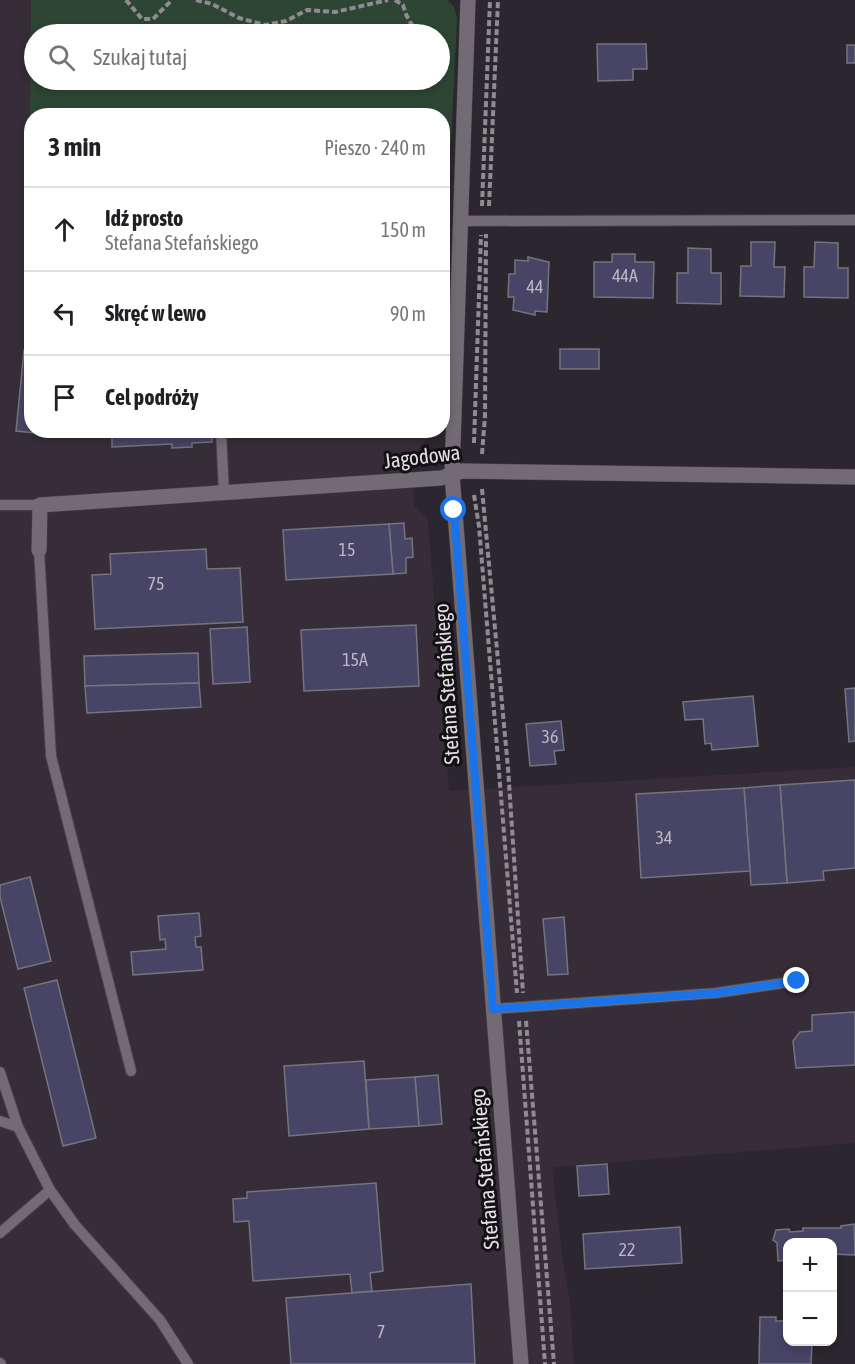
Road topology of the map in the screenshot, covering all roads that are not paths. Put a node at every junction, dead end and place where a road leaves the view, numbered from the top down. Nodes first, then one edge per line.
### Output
1 (468, 0) edge
2 (855, 220) edge
3 (459, 221) junction
4 (221, 438) edge
5 (452, 474) junction
6 (855, 477) edge
7 (224, 493) junction
8 (0, 505) edge
9 (40, 505) junction
10 (39, 550) joint
11 (797, 981) dead end
12 (493, 1009) junction
13 (0, 1071) edge
14 (131, 1071) dead end
15 (0, 1121) edge
16 (18, 1127) junction
17 (50, 1190) junction
18 (0, 1233) edge
19 (188, 1364) edge
20 (521, 1364) edge

1 - 3 street, Stefana Stefańskiego
2 - 3 lane
3 - 5 street, Stefana Stefańskiego
4 - 7 lane
5 - 6 street, Jagodowa
5 - 7 street, Jagodowa
5 - 12 street, Stefana Stefańskiego
7 - 9 street, Jagodowa
8 - 9 lane
9 - 10 street
10 - 14 lane
11 - 12 lane
12 - 20 street, Stefana Stefańskiego
13 - 16 lane
15 - 16 lane
16 - 17 lane
17 - 18 lane
17 - 19 lane

